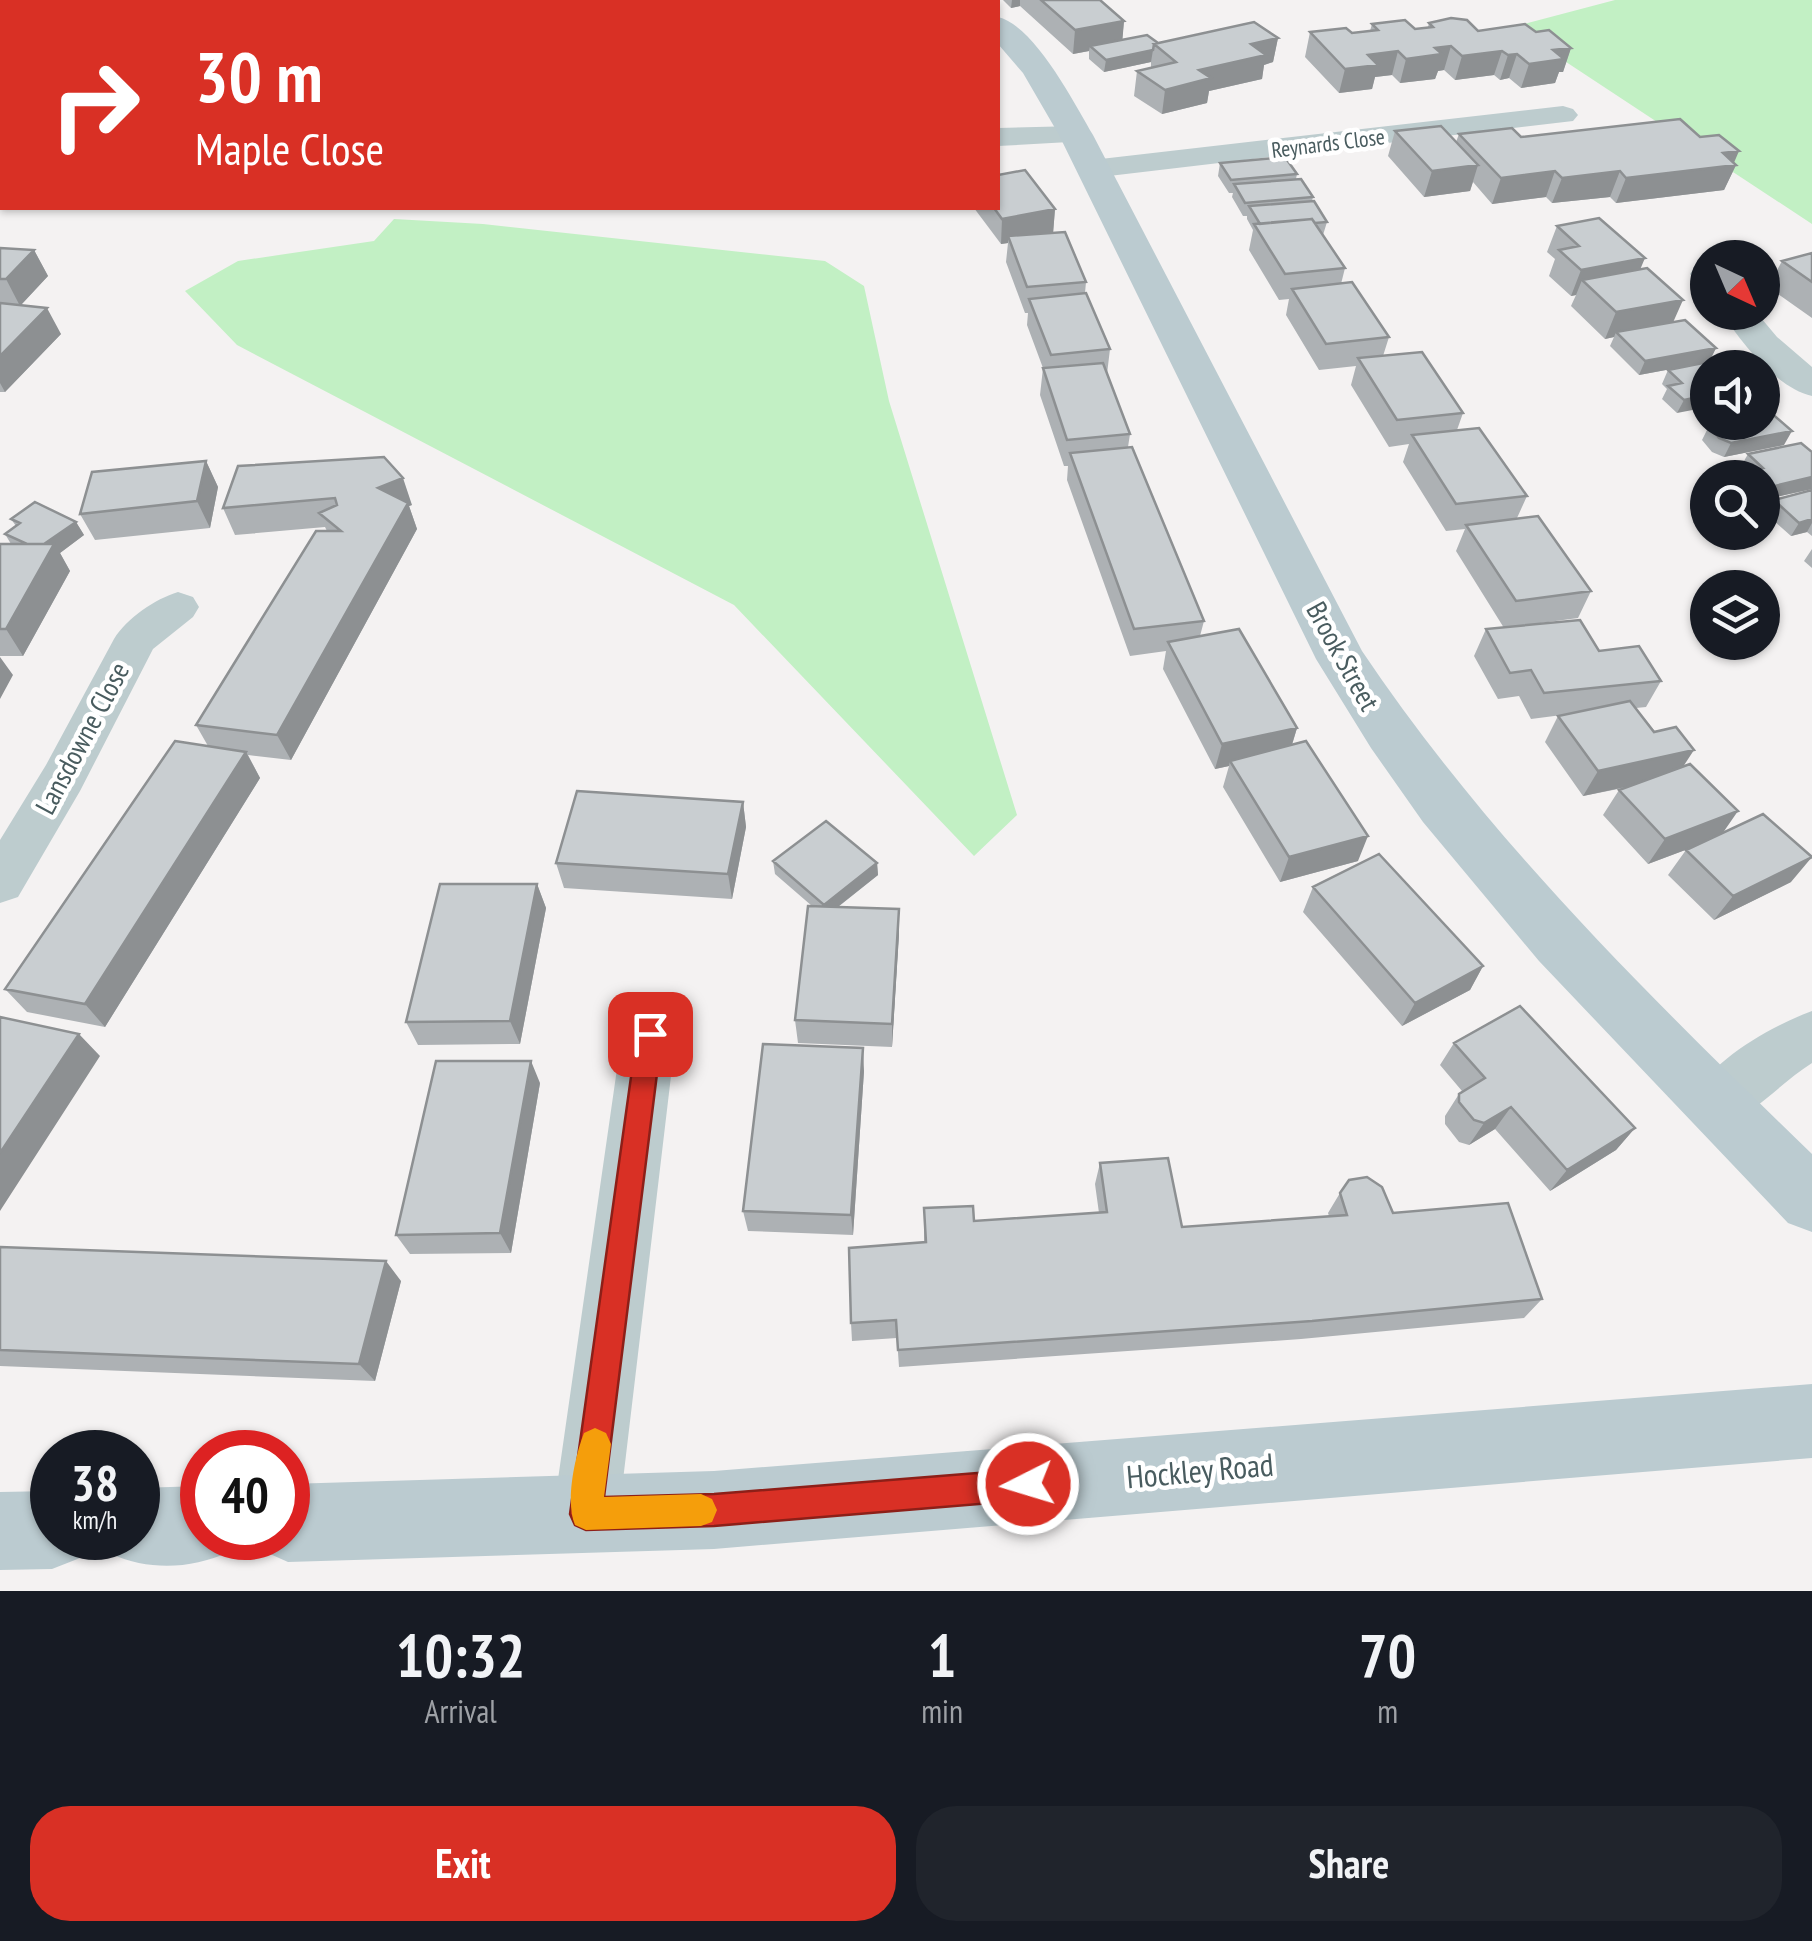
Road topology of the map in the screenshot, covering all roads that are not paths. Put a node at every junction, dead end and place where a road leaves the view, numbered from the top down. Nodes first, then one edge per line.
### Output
1 (1000, 28) edge
2 (1464, 96) dead end
3 (1564, 114) dead end
4 (1489, 125) junction
5 (1000, 137) edge
6 (1084, 152) junction
7 (1752, 330) edge
8 (1812, 386) edge
9 (178, 606) dead end
10 (0, 883) edge
11 (650, 1034) dead end
12 (1812, 1035) edge
13 (1717, 1104) junction
14 (1812, 1200) edge
15 (1812, 1421) edge
16 (586, 1514) junction
17 (310, 1522) edge
18 (30, 1530) edge
19 (0, 1531) edge

1 - 6 street, Brook Street
2 - 4 street
3 - 4 street, Reynards Close
4 - 6 street, Reynards Close
5 - 6 street, Reynards Close
6 - 13 street, Brook Street
7 - 8 street
9 - 10 street, Lansdowne Close
11 - 16 street
12 - 13 street
13 - 14 street, Brook Street
15 - 16 street, Hockley Road
16 - 17 street, Hockley Road
18 - 19 street

